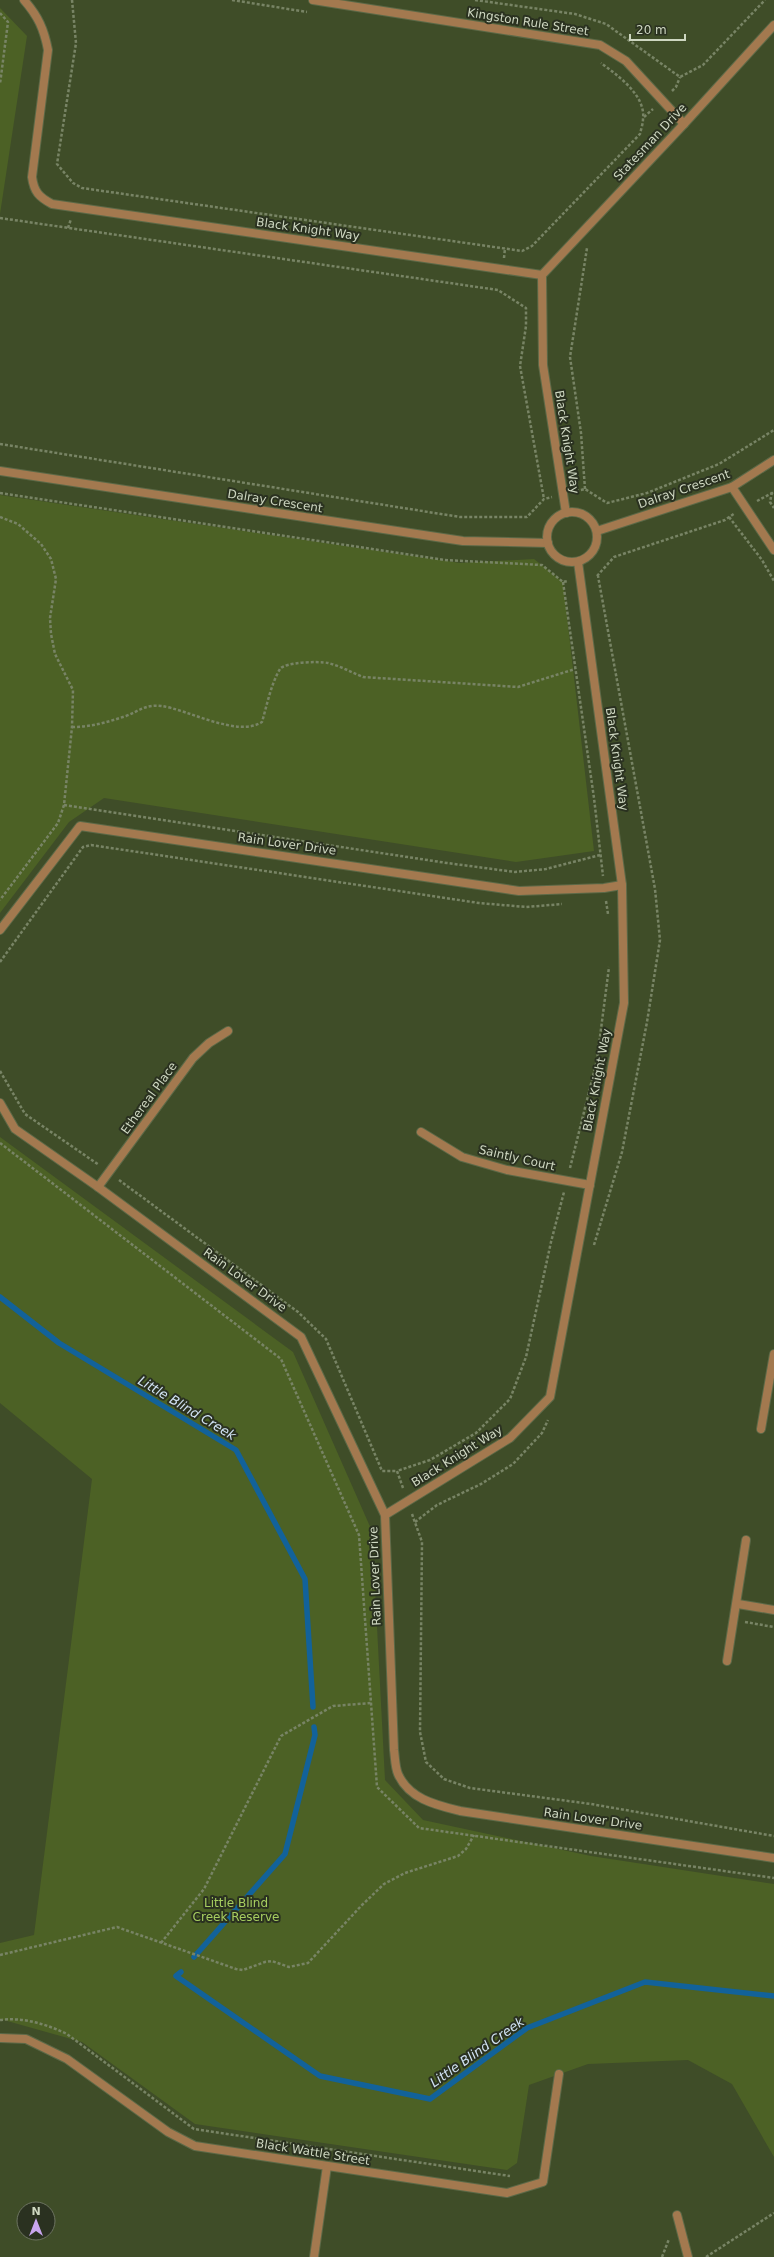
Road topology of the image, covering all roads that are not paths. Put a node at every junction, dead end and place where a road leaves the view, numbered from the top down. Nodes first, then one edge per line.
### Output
1 (25, 0) edge
2 (313, 0) edge
3 (774, 25) edge
4 (684, 124) junction
5 (542, 275) junction
6 (774, 460) edge
7 (0, 471) edge
8 (732, 487) junction
9 (566, 513) junction
10 (597, 531) junction
11 (548, 543) junction
12 (774, 550) edge
13 (578, 562) junction
14 (622, 885) junction
15 (0, 930) edge
16 (228, 1031) dead end
17 (0, 1103) edge
18 (421, 1132) dead end
19 (590, 1185) junction
20 (98, 1187) junction
21 (774, 1359) edge
22 (761, 1429) dead end
23 (385, 1515) junction
24 (746, 1540) dead end
25 (738, 1604) junction
26 (774, 1610) edge
27 (727, 1661) dead end
28 (774, 1858) edge
29 (0, 2038) edge
30 (559, 2074) dead end
31 (327, 2166) junction
32 (677, 2215) dead end
33 (314, 2257) edge
34 (688, 2257) edge

1 - 5 street, Black Knight Way
2 - 4 street, Kingston Rule Street
3 - 4 street, Statesman Drive
4 - 5 street, Statesman Drive
5 - 9 street, Black Knight Way
6 - 8 street, Dalray Crescent
7 - 11 street, Dalray Crescent
8 - 10 street, Dalray Crescent
8 - 12 street
9 - 10 street
9 - 11 street
10 - 13 street
11 - 13 street
13 - 14 street, Black Knight Way
14 - 15 street, Rain Lover Drive
14 - 19 street, Black Knight Way
16 - 20 street, Ethereal Place
17 - 20 street, Rain Lover Drive
18 - 19 street, Saintly Court
19 - 23 street, Black Knight Way
20 - 23 street, Rain Lover Drive
21 - 22 street
23 - 28 street, Rain Lover Drive
24 - 25 street
25 - 26 street
25 - 27 street
29 - 31 street, Black Wattle Street
30 - 31 street, Black Wattle Street
31 - 33 street
32 - 34 street

